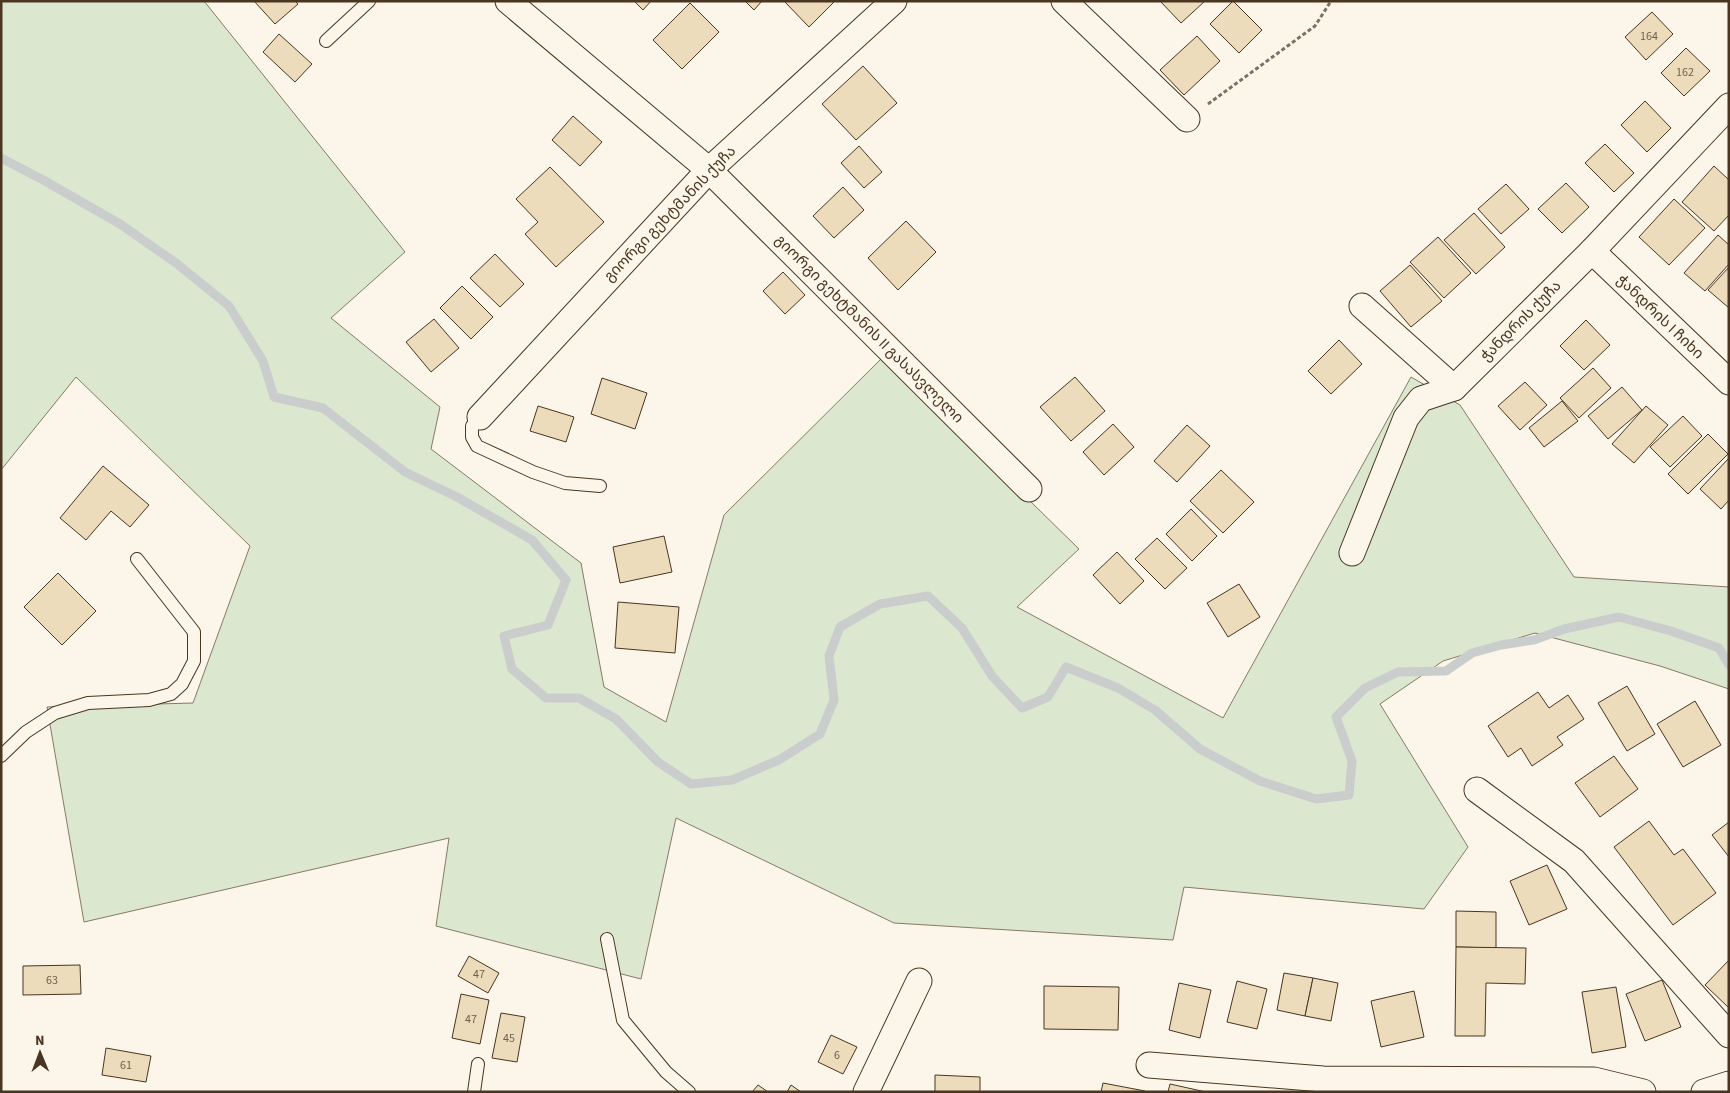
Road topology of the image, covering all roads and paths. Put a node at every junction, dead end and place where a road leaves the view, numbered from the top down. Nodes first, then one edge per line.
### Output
1 (369, 1) edge
2 (508, 1) edge
3 (894, 1) edge
4 (1064, 1) edge
5 (1331, 1) edge
6 (326, 42) dead end
7 (1729, 106) edge
8 (1188, 119) joint
9 (709, 170) junction
10 (1592, 251) junction
11 (1362, 306) dead end
12 (1729, 382) edge
13 (1454, 388) junction
14 (480, 417) joint
15 (600, 486) dead end
16 (1029, 489) dead end
17 (1352, 552) dead end
18 (137, 559) dead end
19 (1, 756) edge
20 (1477, 790) dead end
21 (607, 939) dead end
22 (919, 981) dead end
23 (1729, 1035) edge
24 (478, 1064) dead end
25 (1149, 1065) dead end
26 (1729, 1084) edge
27 (474, 1092) edge
28 (689, 1092) edge
29 (866, 1092) edge
30 (1643, 1092) edge
31 (1704, 1092) edge

1 - 6 lane
2 - 9 street, გიორგი გეხტმანის II გასასვლელი
3 - 9 street, გიორგი გეხტმანის ქუჩა
4 - 8 street
5 - 8 path
7 - 10 street, ჭანდრის ქუჩა
9 - 14 street, გიორგი გეხტმანის ქუჩა
9 - 16 street, გიორგი გეხტმანის II გასასვლელი
10 - 12 street, ჭანდრის I ჩიხი
10 - 13 street, ჭანდრის ქუჩა
11 - 13 street
13 - 17 street, ჭანდრის ქუჩა
14 - 15 lane
18 - 19 lane
20 - 23 street
21 - 28 lane
22 - 29 street
24 - 27 lane
25 - 30 street
26 - 31 street

